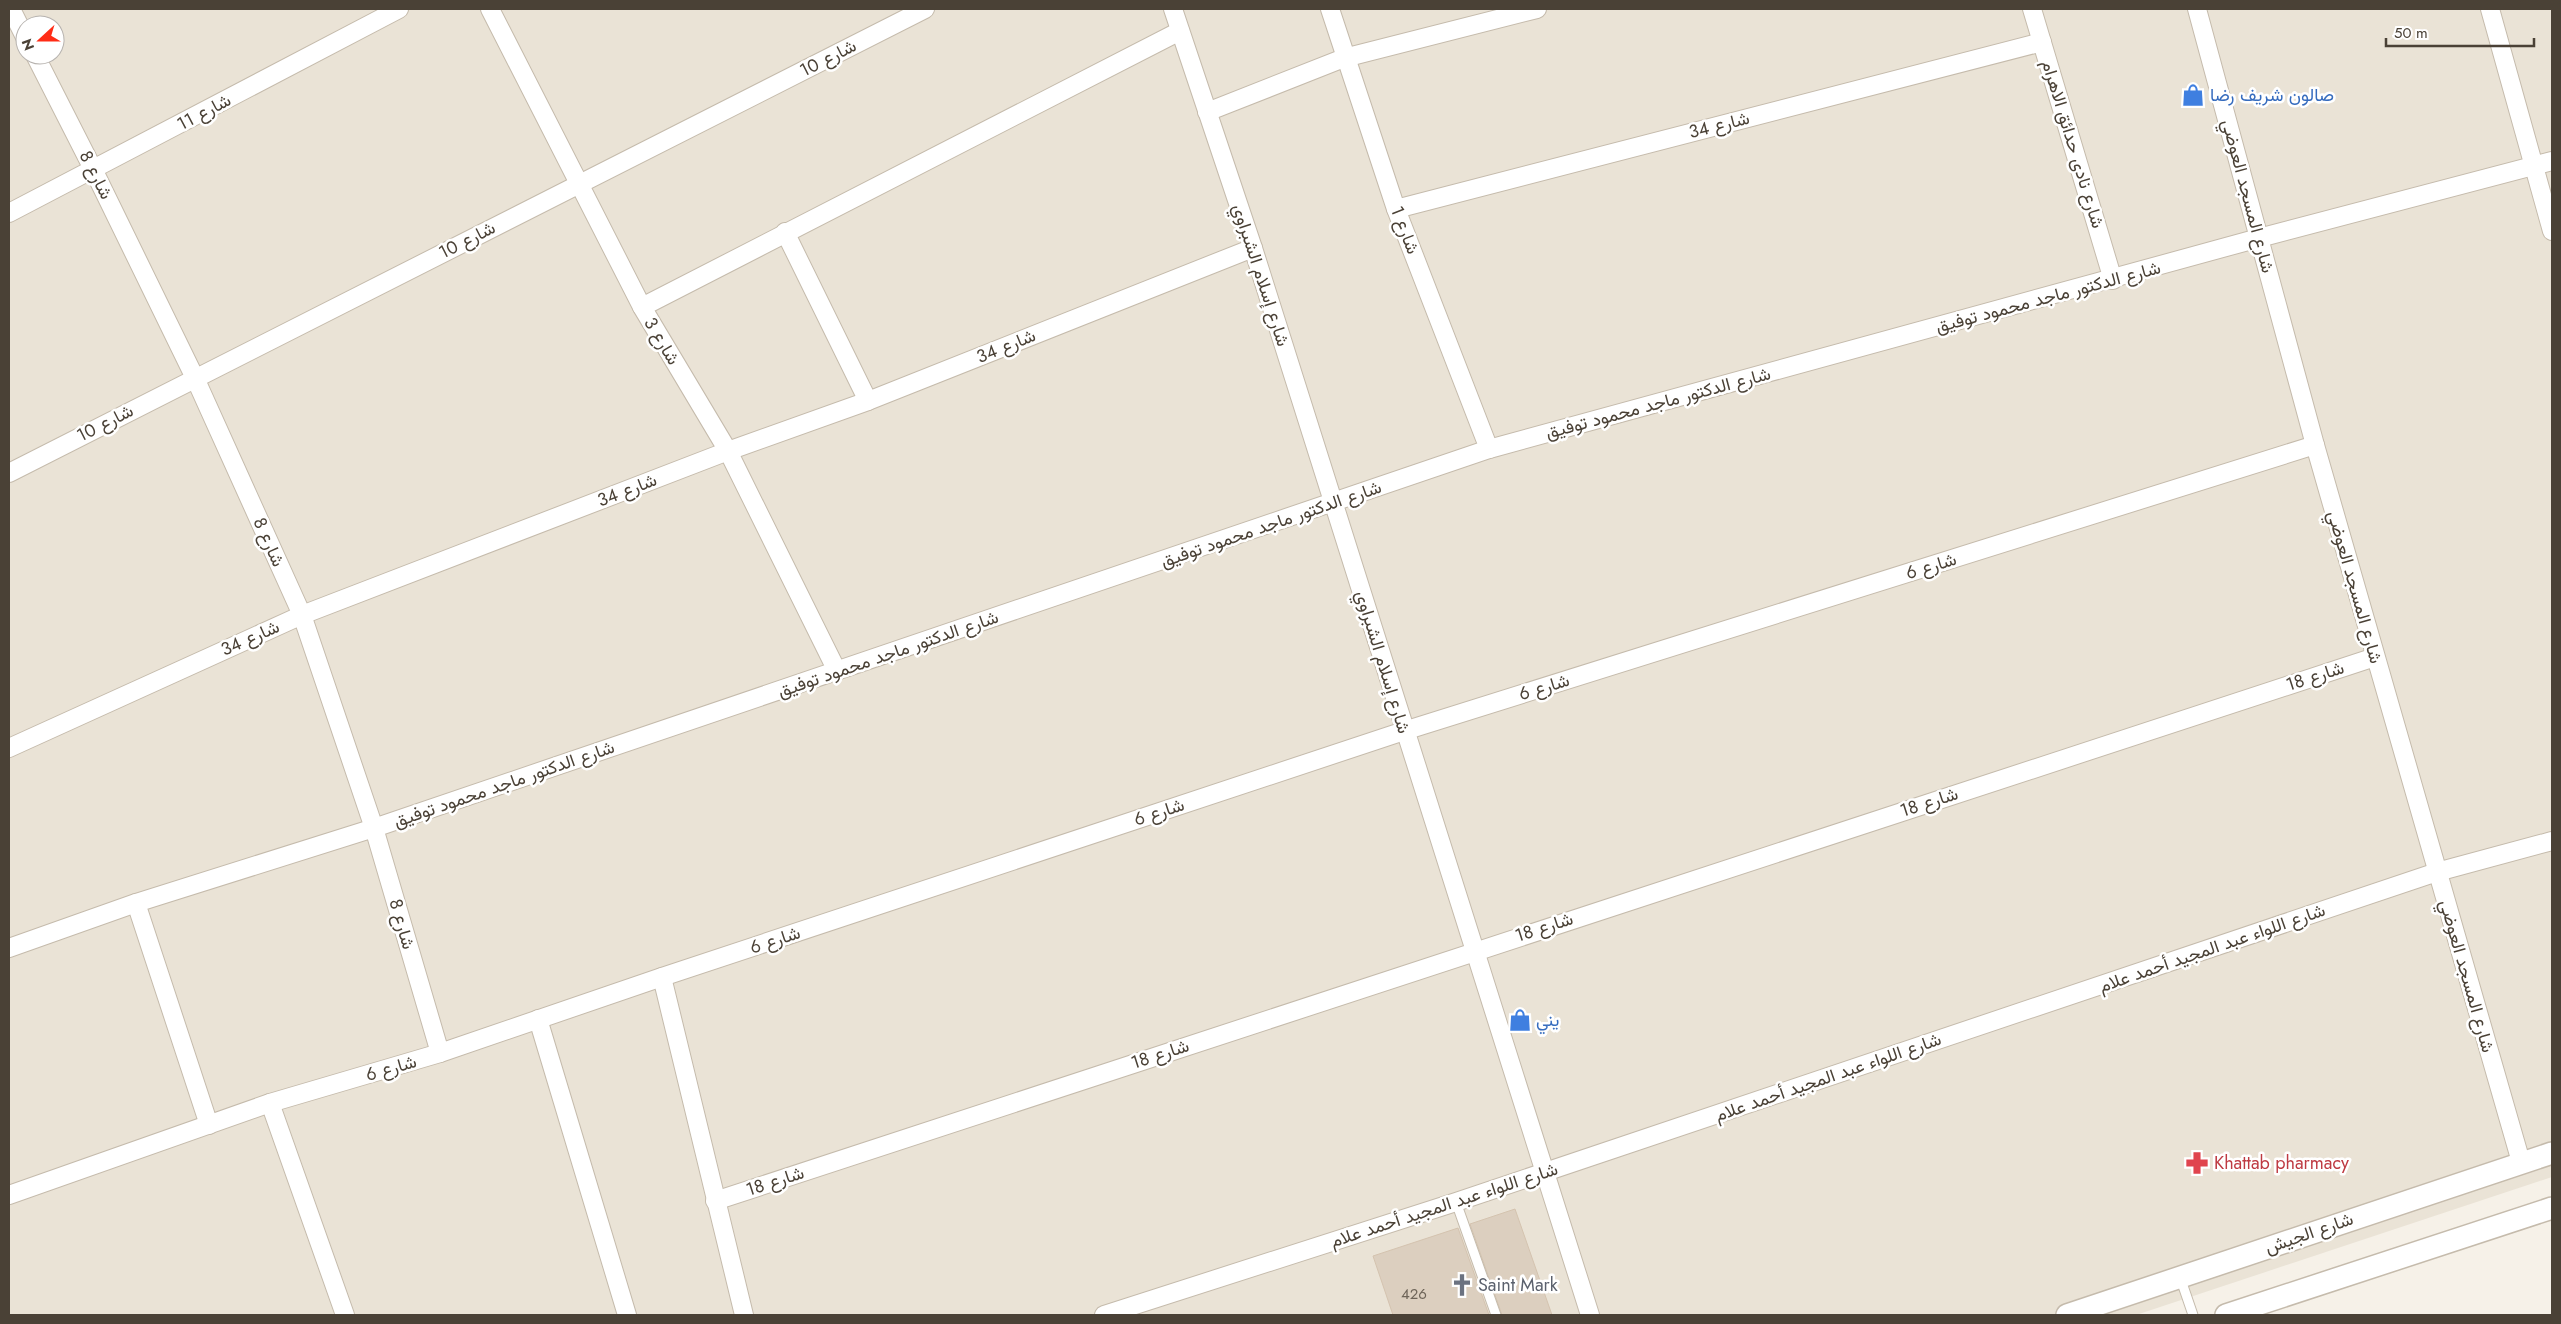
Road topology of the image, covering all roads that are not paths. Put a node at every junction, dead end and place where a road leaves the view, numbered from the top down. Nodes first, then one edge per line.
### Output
1 (399, 9) edge
2 (490, 9) edge
3 (925, 9) edge
4 (1173, 9) edge
5 (1330, 9) edge
6 (1537, 9) edge
7 (2032, 9) edge
8 (2197, 9) edge
9 (2490, 9) edge
10 (1180, 31) junction
11 (2042, 42) junction
12 (1344, 58) junction
13 (39, 65) edge
14 (1207, 112) junction
15 (2552, 161) edge
16 (2534, 165) junction
17 (94, 170) junction
18 (579, 184) junction
19 (1396, 209) junction
20 (9, 214) edge
21 (2552, 231) edge
22 (785, 232) junction
23 (2259, 238) junction
24 (1252, 248) junction
25 (2113, 280) junction
26 (642, 307) junction
27 (195, 378) junction
28 (868, 401) junction
29 (2315, 445) junction
30 (1489, 449) junction
31 (728, 452) junction
32 (9, 473) edge
33 (1333, 503) junction
34 (302, 615) junction
35 (2375, 657) junction
36 (837, 671) junction
37 (1404, 731) junction
38 (9, 748) edge
39 (374, 828) junction
40 (2552, 841) edge
41 (2437, 872) junction
42 (136, 903) junction
43 (9, 948) edge
44 (1474, 950) junction
45 (662, 977) junction
46 (538, 1019) junction
47 (440, 1054) junction
48 (270, 1104) junction
49 (209, 1125) junction
50 (2552, 1153) edge
51 (2521, 1162) junction
52 (1544, 1172) junction
53 (9, 1196) edge
54 (715, 1201) junction
55 (1456, 1202) junction
56 (2552, 1208) edge
57 (2180, 1277) junction
58 (344, 1315) edge
59 (628, 1315) edge
60 (744, 1315) edge
61 (1104, 1315) edge
62 (1496, 1315) edge
63 (1590, 1315) edge
64 (2067, 1315) edge
65 (2192, 1315) edge
66 (2226, 1315) edge

1 - 17 street, شارع 11
2 - 18 street, شارع 3
3 - 18 street, شارع 10
4 - 10 street, شارع إسلام الشبراوي
5 - 12 street, شارع 1
6 - 12 street
7 - 11 street, شارع نادى حدائق الاهرام
8 - 23 street, شارع المسجد العوضي
9 - 16 street
10 - 14 street, شارع إسلام الشبراوي
10 - 22 street
11 - 19 street, شارع 34
11 - 25 street, شارع نادى حدائق الاهرام
12 - 14 street
12 - 19 street, شارع 1
13 - 17 street, شارع 8
14 - 24 street, شارع إسلام الشبراوي
15 - 16 street, شارع الدكتور ماجد محمود توفيق
16 - 21 street
16 - 23 street, شارع الدكتور ماجد محمود توفيق
17 - 20 street, شارع 11
17 - 27 street, شارع 8
18 - 26 street, شارع 3
18 - 27 street, شارع 10
19 - 30 street, شارع 1
22 - 26 street
22 - 28 street
23 - 25 street, شارع الدكتور ماجد محمود توفيق
23 - 29 street, شارع المسجد العوضي
24 - 28 street, شارع 34
24 - 33 street, شارع إسلام الشبراوي
25 - 30 street, شارع الدكتور ماجد محمود توفيق
26 - 31 street, شارع 3
27 - 32 street, شارع 10
27 - 34 street, شارع 8
28 - 31 street, شارع 34
29 - 35 street, شارع المسجد العوضي
29 - 37 street, شارع 6
30 - 33 street, شارع الدكتور ماجد محمود توفيق
31 - 34 street, شارع 34
31 - 36 street, شارع 3
33 - 36 street, شارع الدكتور ماجد محمود توفيق
33 - 37 street, شارع إسلام الشبراوي
34 - 38 street, شارع 34
34 - 39 street, شارع 8
35 - 41 street, شارع المسجد العوضي
35 - 44 street, شارع 18
36 - 39 street, شارع الدكتور ماجد محمود توفيق
37 - 44 street, شارع إسلام الشبراوي
37 - 45 street, شارع 6
39 - 42 street, شارع الدكتور ماجد محمود توفيق
39 - 47 street, شارع 8
40 - 41 street, شارع اللواء عبد المجيد أحمد علام
41 - 51 street, شارع المسجد العوضي
41 - 52 street, شارع اللواء عبد المجيد أحمد علام
42 - 43 street, شارع الدكتور ماجد محمود توفيق
42 - 49 street
44 - 52 street, شارع إسلام الشبراوي
44 - 54 street, شارع 18
45 - 46 street, شارع 6
45 - 54 street
46 - 47 street, شارع 6
46 - 59 street
47 - 48 street, شارع 6
48 - 49 street, شارع 6
48 - 58 street
49 - 53 street, شارع 6
50 - 51 street, شارع الجيش
51 - 57 street, شارع الجيش
52 - 55 street, شارع اللواء عبد المجيد أحمد علام
52 - 63 street, شارع إسلام الشبراوي
54 - 60 street
55 - 61 street, شارع اللواء عبد المجيد أحمد علام
55 - 62 lane
56 - 66 street
57 - 64 street, شارع الجيش
57 - 65 lane

